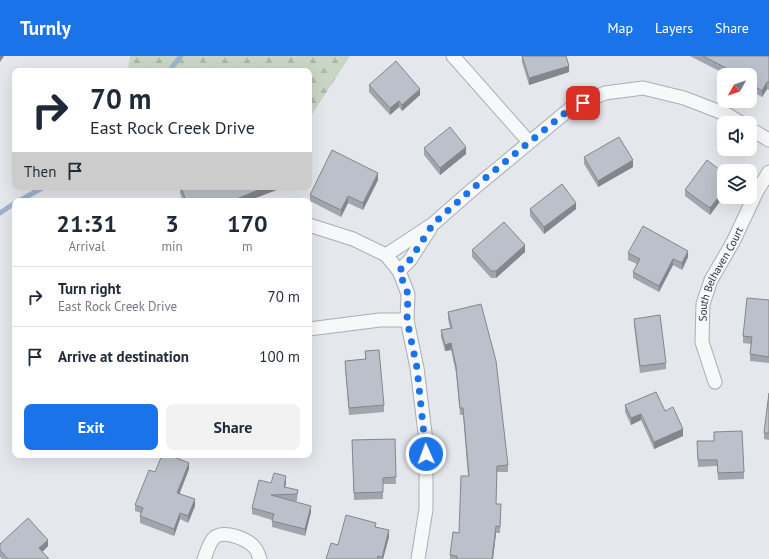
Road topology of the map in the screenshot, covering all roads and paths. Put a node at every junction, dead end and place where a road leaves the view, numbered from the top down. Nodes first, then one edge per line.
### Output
1 (453, 56) edge
2 (730, 116) edge
3 (757, 133) edge
4 (769, 140) edge
5 (529, 142) junction
6 (769, 172) edge
7 (433, 224) junction
8 (312, 226) edge
9 (386, 255) junction
10 (399, 271) junction
11 (407, 320) junction
12 (312, 329) edge
13 (715, 382) dead end
14 (204, 559) edge
15 (260, 559) edge
16 (418, 559) edge

1 - 5 street
2 - 5 street
3 - 4 street
5 - 7 street
6 - 13 street, South Belhaven Court
7 - 9 street
7 - 10 street
8 - 9 street
9 - 10 street
10 - 11 street
11 - 12 street
11 - 16 street
14 - 15 street

